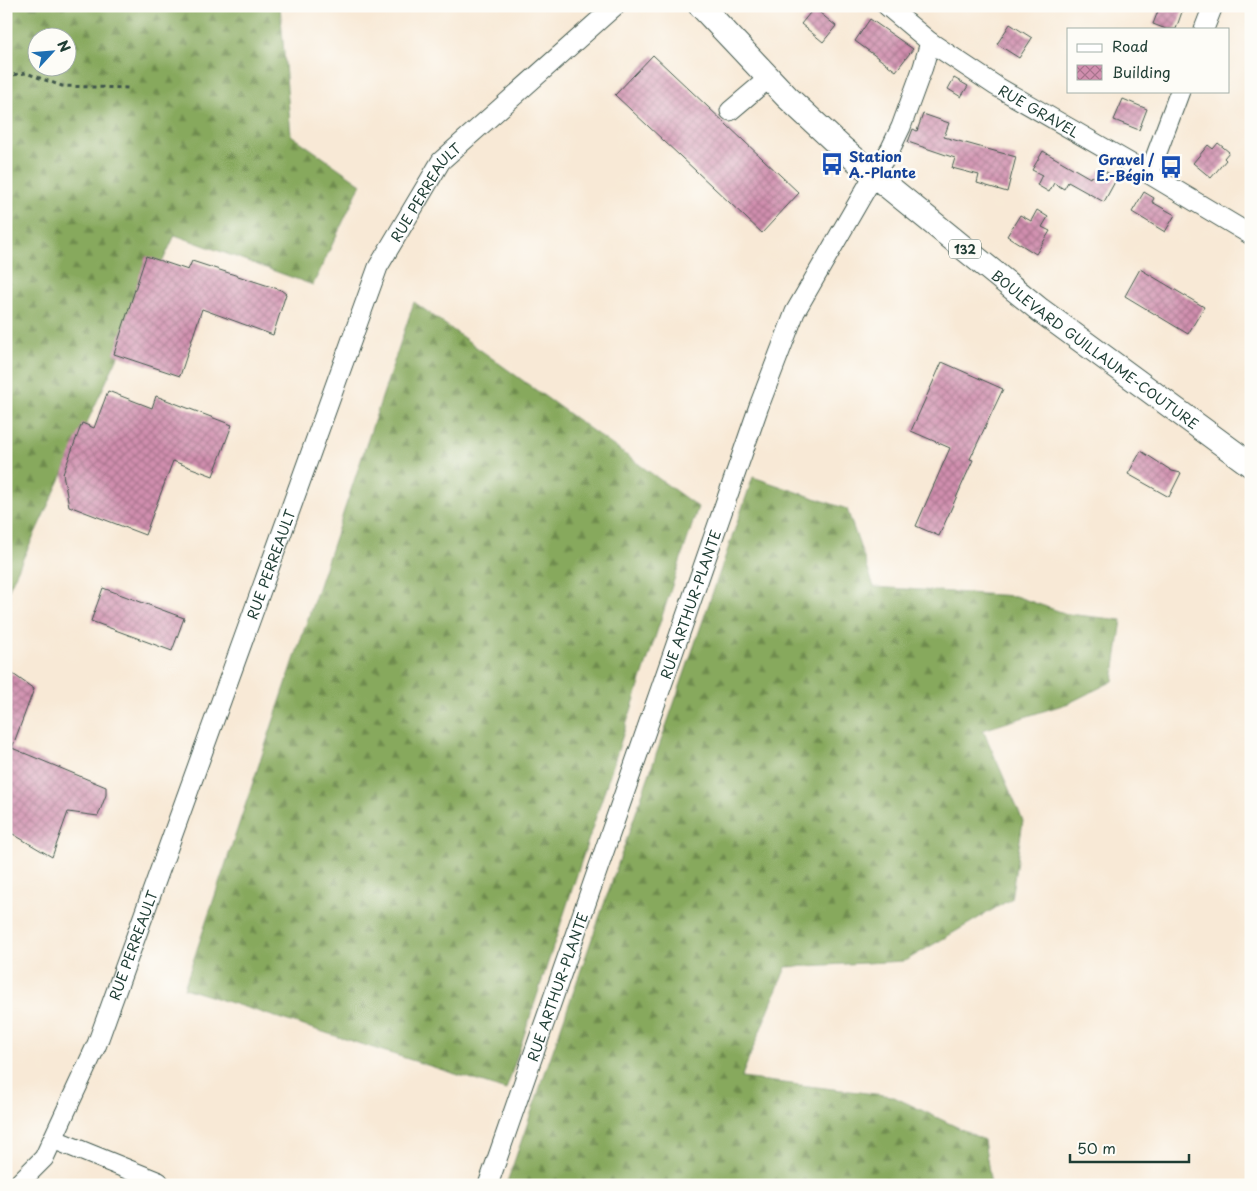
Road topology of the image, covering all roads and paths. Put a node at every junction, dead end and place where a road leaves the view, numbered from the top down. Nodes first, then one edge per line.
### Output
1 (615, 6) edge
2 (701, 6) edge
3 (886, 6) edge
4 (1213, 6) edge
5 (1204, 28) edge
6 (930, 42) junction
7 (6, 76) edge
8 (769, 78) junction
9 (128, 88) dead end
10 (1180, 92) edge
11 (730, 111) dead end
12 (1149, 174) junction
13 (874, 175) junction
14 (1251, 235) edge
15 (1251, 465) edge
16 (53, 1139) junction
17 (159, 1182) dead end
18 (17, 1185) edge
19 (488, 1185) edge

1 - 16 street, RUE PERREAULT
2 - 8 main road, BOULEVARD GUILLAUME-COUTURE / 132
3 - 6 street, RUE GRAVEL
4 - 5 street
6 - 12 street, RUE GRAVEL
6 - 13 street, RUE ARTHUR-PLANTE
7 - 9 path
8 - 11 street
8 - 13 main road, BOULEVARD GUILLAUME-COUTURE / 132
10 - 12 street
12 - 14 street, RUE GRAVEL
13 - 15 main road, BOULEVARD GUILLAUME-COUTURE / 132
13 - 19 street, RUE ARTHUR-PLANTE
16 - 17 street
16 - 18 street, RUE PERREAULT

